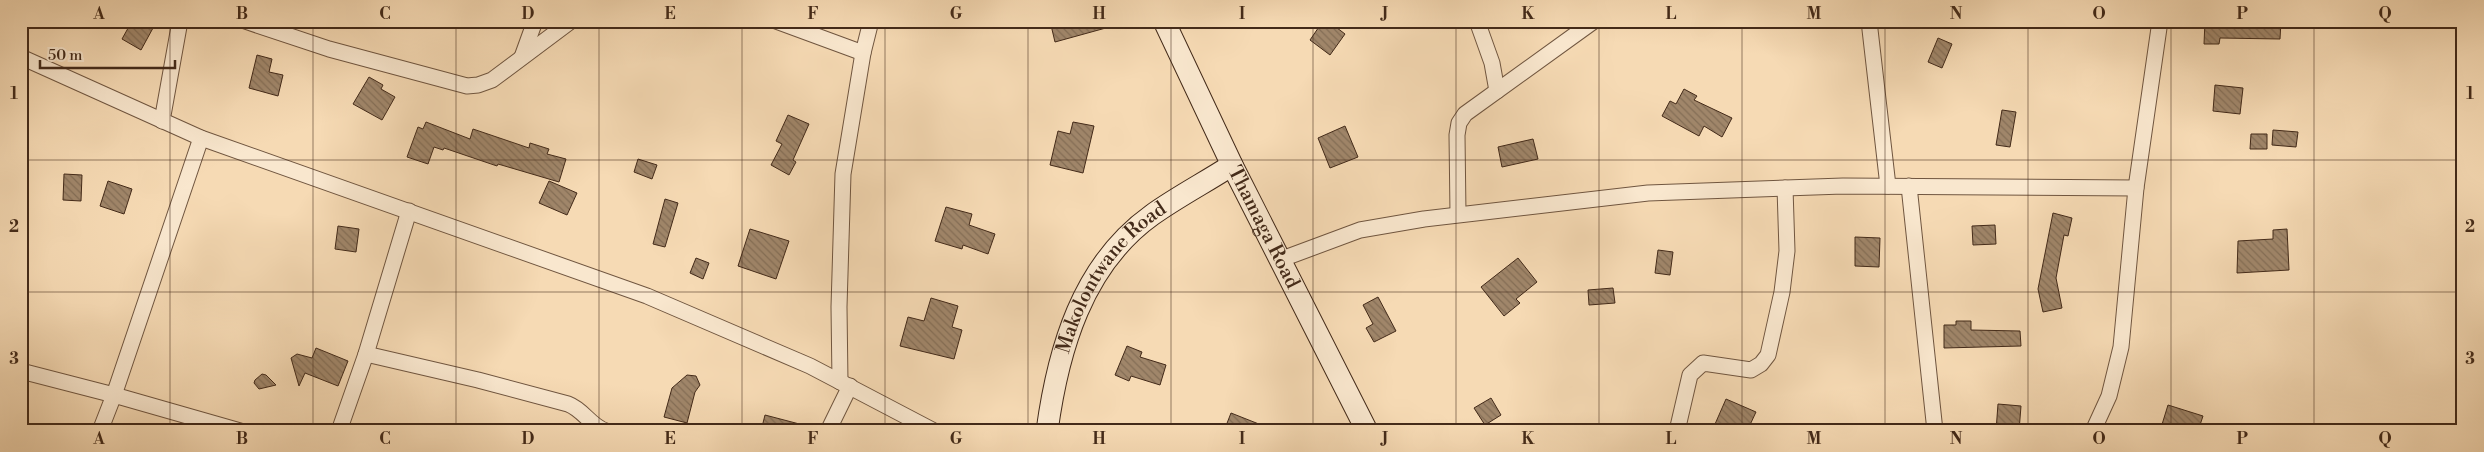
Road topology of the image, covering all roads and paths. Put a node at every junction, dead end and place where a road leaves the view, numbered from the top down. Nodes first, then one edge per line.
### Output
1 (180, 21) edge
2 (245, 21) edge
3 (535, 21) edge
4 (571, 21) edge
5 (776, 21) edge
6 (871, 21) edge
7 (1164, 21) edge
8 (1477, 21) edge
9 (1594, 21) edge
10 (1869, 21) edge
11 (2160, 21) edge
12 (282, 27) edge
13 (863, 53) junction
14 (21, 57) edge
15 (522, 58) junction
16 (1497, 91) junction
17 (162, 121) junction
18 (201, 138) junction
19 (1232, 165) junction
20 (1888, 186) junction
21 (1910, 186) junction
22 (1784, 188) junction
23 (2136, 188) junction
24 (409, 211) junction
25 (1458, 214) junction
26 (1282, 259) junction
27 (366, 354) junction
28 (21, 371) edge
29 (845, 384) junction
30 (114, 395) junction
31 (100, 431) edge
32 (240, 431) edge
33 (339, 431) edge
34 (606, 431) edge
35 (828, 431) edge
36 (934, 431) edge
37 (1047, 431) edge
38 (1367, 431) edge
39 (1677, 431) edge
40 (1935, 431) edge
41 (2094, 431) edge

1 - 17 street
2 - 12 street
3 - 15 street
4 - 15 street
5 - 13 street
6 - 13 street
7 - 19 main road, Thamaga Road
8 - 16 street
9 - 16 street
10 - 20 street
11 - 23 street
12 - 15 street
13 - 29 street
14 - 17 street
16 - 25 street
17 - 18 street
18 - 24 street
18 - 30 street
19 - 26 main road, Thamaga Road
19 - 37 main road, Makolontwane Road
20 - 21 street
20 - 22 street
21 - 23 street
21 - 40 street
22 - 25 street
22 - 39 street
23 - 41 street
24 - 27 street
24 - 29 street
25 - 26 street
26 - 38 main road, Thamaga Road
27 - 33 street
27 - 34 street
28 - 30 street
29 - 35 street
29 - 36 street
30 - 31 street
30 - 32 street

